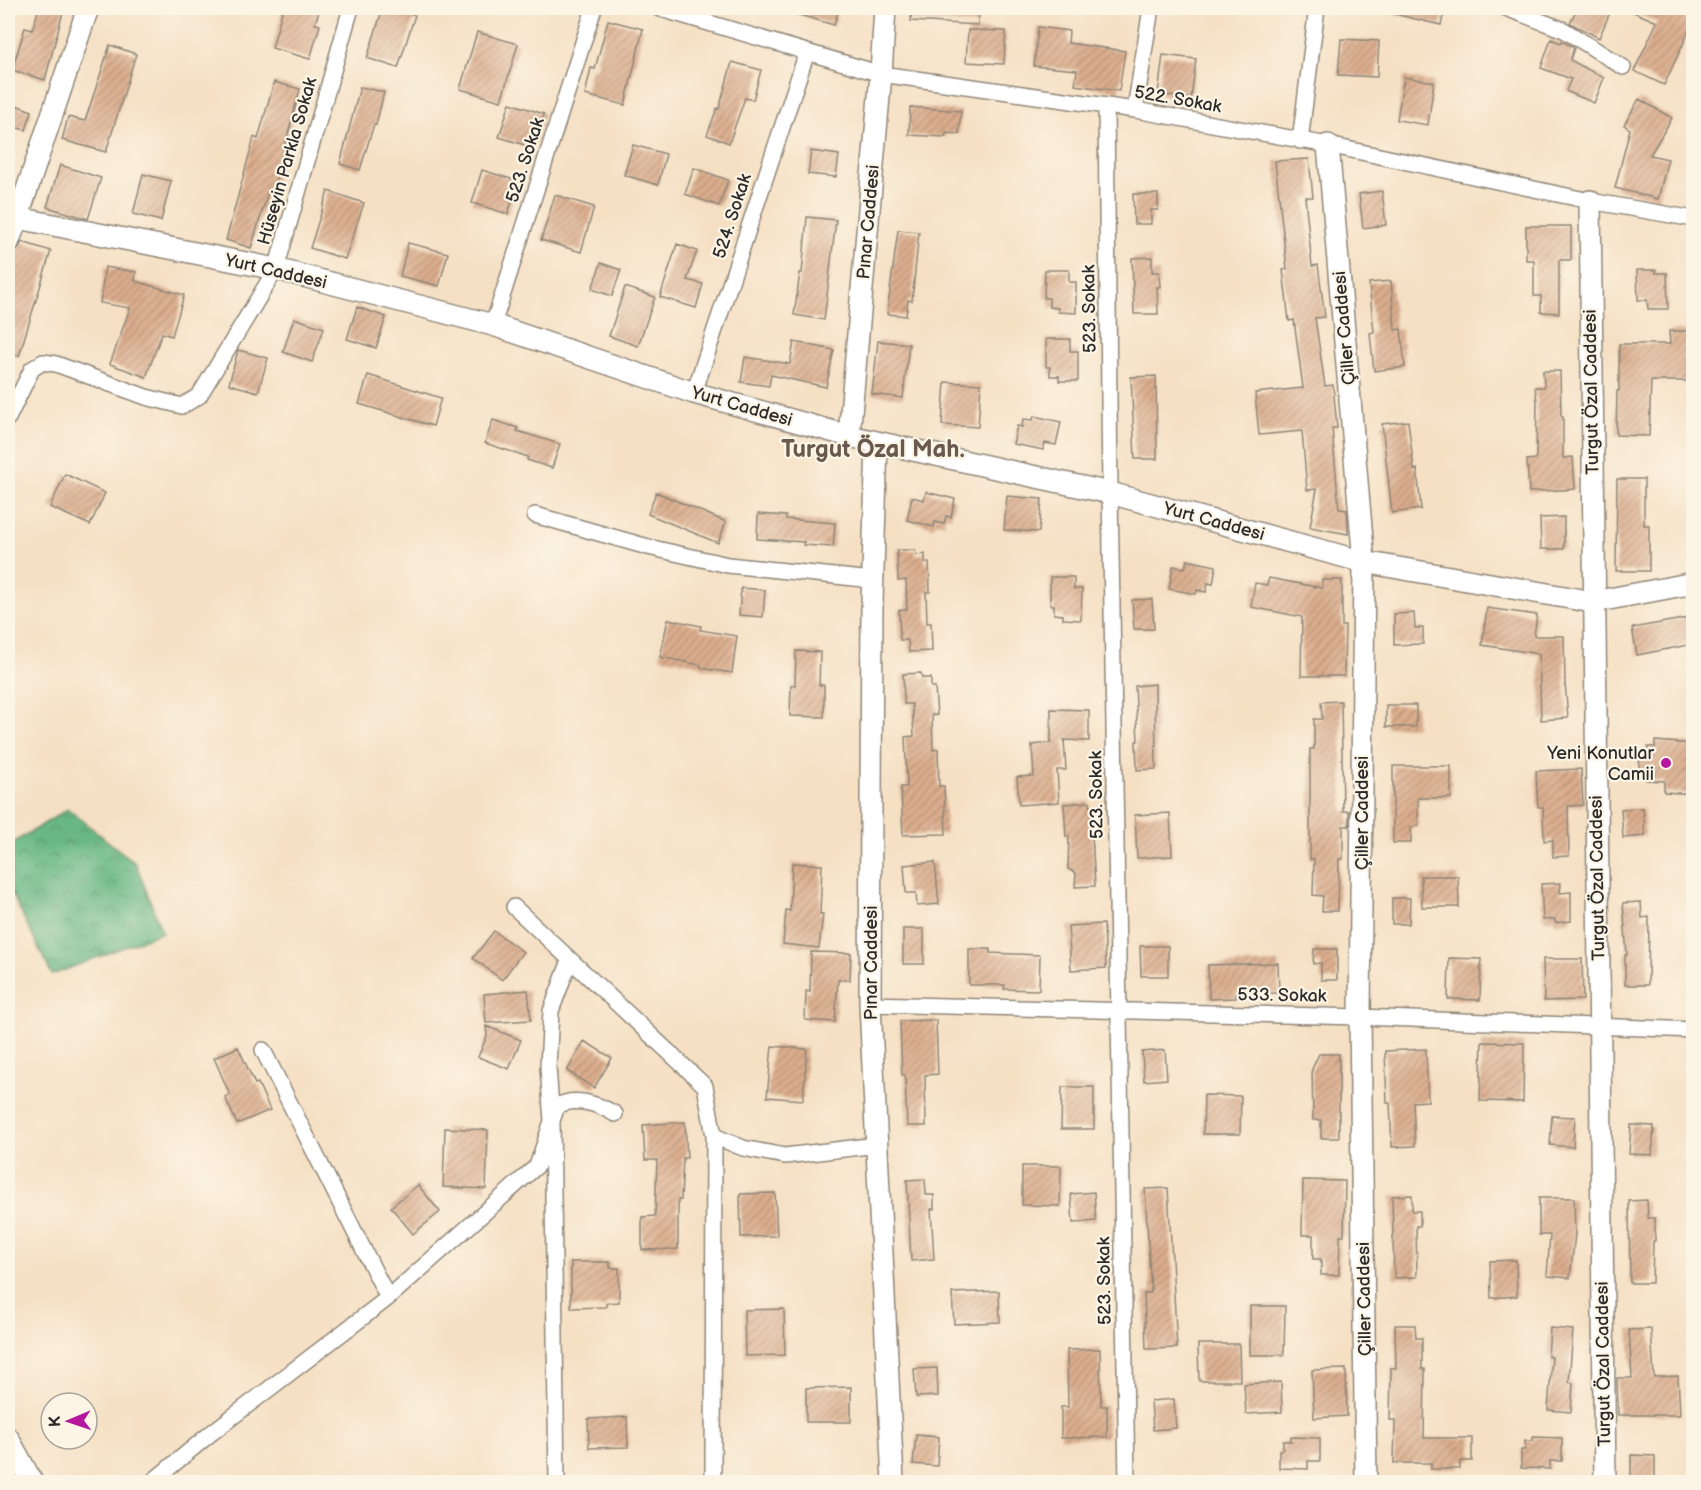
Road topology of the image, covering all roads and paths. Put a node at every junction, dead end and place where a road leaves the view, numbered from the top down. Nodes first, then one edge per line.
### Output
1 (88, 8) edge
2 (351, 8) edge
3 (594, 8) edge
4 (658, 8) edge
5 (885, 8) edge
6 (1151, 8) edge
7 (1317, 8) edge
8 (1506, 8) edge
9 (807, 52) junction
10 (1623, 67) dead end
11 (881, 74) junction
12 (1106, 106) junction
13 (1135, 111) junction
14 (1300, 141) junction
15 (1328, 145) junction
16 (1590, 201) junction
17 (13, 218) edge
18 (1694, 219) edge
19 (8, 243) edge
20 (276, 269) junction
21 (493, 325) junction
22 (694, 393) junction
23 (8, 418) edge
24 (849, 436) junction
25 (878, 442) junction
26 (1110, 493) junction
27 (535, 515) dead end
28 (1364, 562) junction
29 (873, 579) junction
30 (1694, 583) edge
31 (1593, 602) junction
32 (514, 907) dead end
33 (570, 960) junction
34 (870, 1004) junction
35 (1119, 1010) junction
36 (1360, 1017) junction
37 (1599, 1027) junction
38 (1694, 1030) edge
39 (263, 1050) dead end
40 (615, 1114) dead end
41 (552, 1121) junction
42 (714, 1136) junction
43 (877, 1145) junction
44 (388, 1298) junction
45 (8, 1438) edge
46 (32, 1482) edge
47 (152, 1482) edge
48 (557, 1482) edge
49 (713, 1482) edge
50 (893, 1482) edge
51 (1127, 1482) edge
52 (1366, 1482) edge
53 (1605, 1482) edge

1 - 17 street
2 - 20 street, Hüseyin Parkla Sokak
3 - 21 street, 523. Sokak
4 - 9 street, 522. Sokak
5 - 11 street, Pınar Caddesi
6 - 13 street
7 - 14 street
8 - 10 street
9 - 11 street, 522. Sokak
9 - 22 street, 524. Sokak
11 - 12 street, 522. Sokak
11 - 24 street, Pınar Caddesi
12 - 13 street, 522. Sokak
12 - 26 street, 523. Sokak
13 - 14 street, 522. Sokak
14 - 15 street, 522. Sokak
15 - 16 street, 522. Sokak
15 - 28 street, Çiller Caddesi
16 - 18 street, 522. Sokak
16 - 31 street, Turgut Özal Caddesi
17 - 19 street
17 - 20 street, Yurt Caddesi
20 - 21 street, Yurt Caddesi
20 - 23 street, Hüseyin Parkla Sokak
21 - 22 street, Yurt Caddesi
22 - 24 street, Yurt Caddesi
24 - 25 street, Yurt Caddesi
25 - 26 street, Yurt Caddesi
25 - 29 street, Pınar Caddesi
26 - 28 street, Yurt Caddesi
26 - 35 street, 523. Sokak
27 - 29 street
28 - 31 street, Yurt Caddesi
28 - 36 street, Çiller Caddesi
29 - 34 street, Pınar Caddesi
30 - 31 street, Yurt Caddesi
31 - 37 street, Turgut Özal Caddesi
32 - 33 street
33 - 41 street
33 - 42 street
34 - 35 street, 533. Sokak
34 - 43 street, Pınar Caddesi
35 - 36 street, 533. Sokak
35 - 51 street, 523. Sokak
36 - 37 street, 533. Sokak
36 - 52 street, Çiller Caddesi
37 - 38 street, 533. Sokak
37 - 53 street, Turgut Özal Caddesi
39 - 44 street
40 - 41 street
41 - 44 street
41 - 48 street
42 - 43 street
42 - 49 street
43 - 50 street, Pınar Caddesi
44 - 47 street
45 - 46 street

